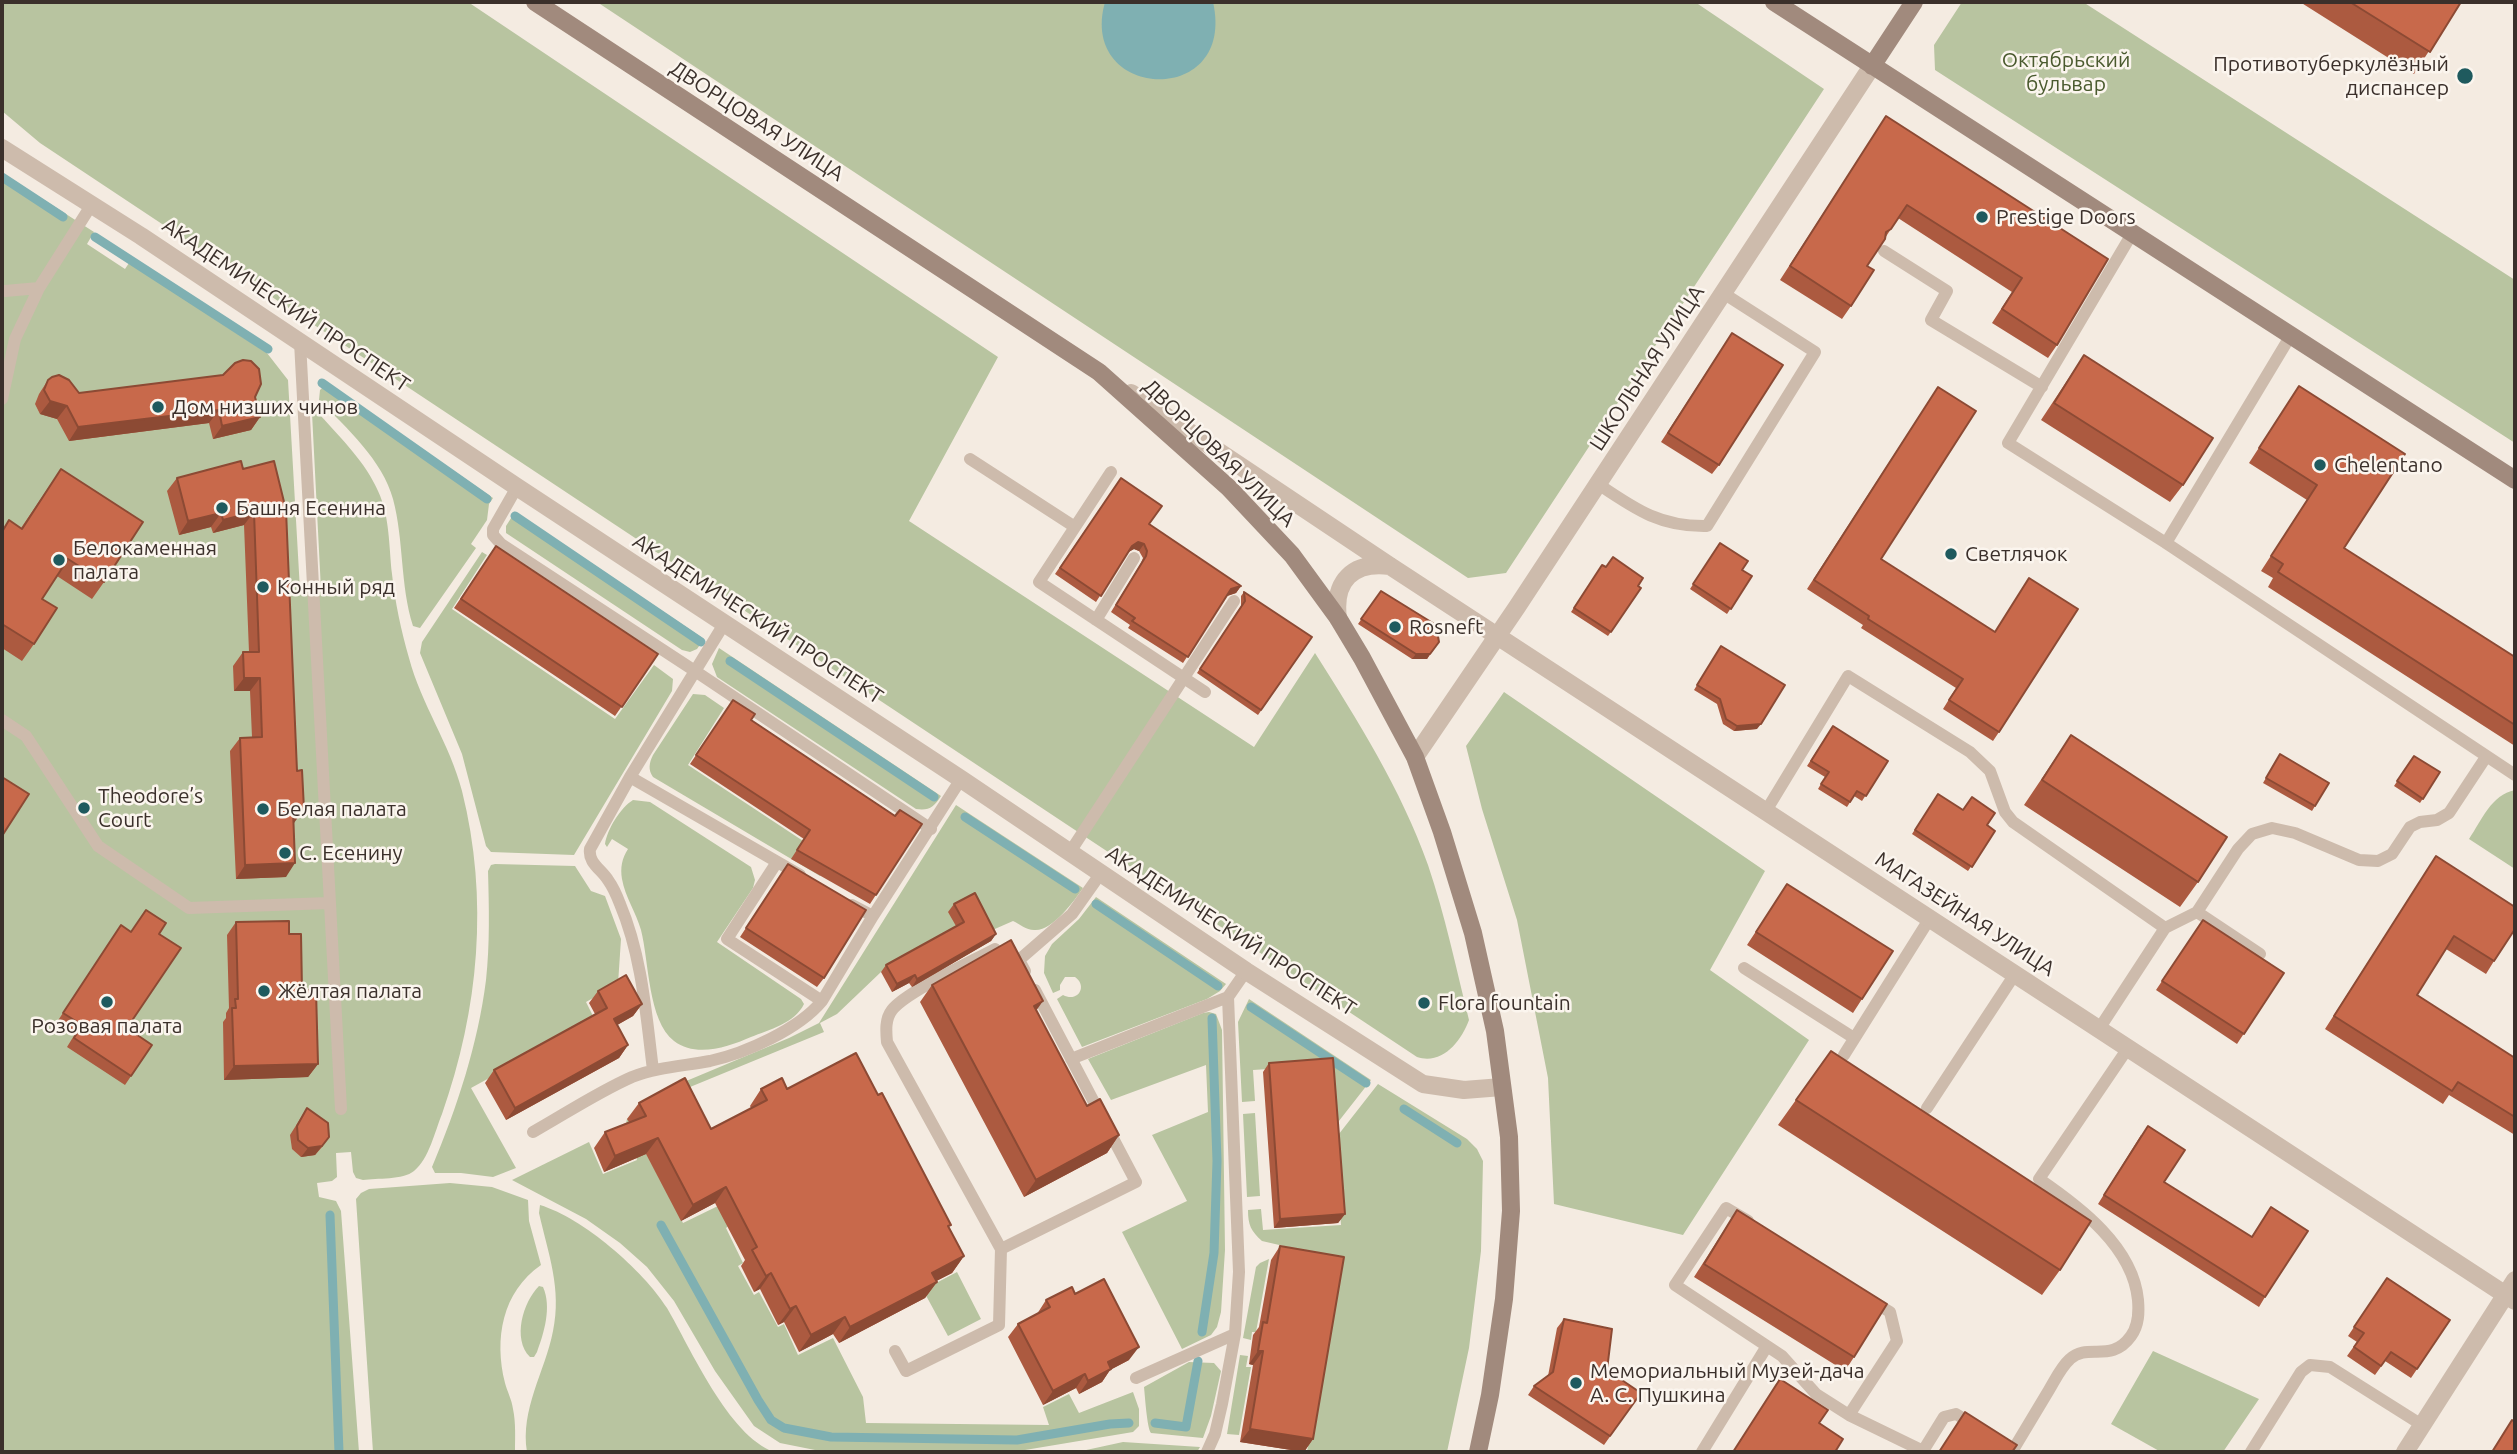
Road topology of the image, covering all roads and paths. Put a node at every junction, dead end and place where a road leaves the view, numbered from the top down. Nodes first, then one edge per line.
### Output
1 (535, 2) edge
2 (1774, 2) edge
3 (1914, 2) edge
4 (1872, 66) junction
5 (2, 148) edge
6 (92, 204) junction
7 (2133, 232) junction
8 (1884, 251) edge
9 (38, 288) junction
10 (5, 291) dead end
11 (1723, 293) junction
12 (2291, 335) junction
13 (300, 342) junction
14 (1099, 372) junction
15 (2042, 387) junction
16 (2, 399) edge
17 (970, 459) dead end
18 (1111, 472) dead end
19 (2515, 480) edge
20 (1598, 484) junction
21 (517, 487) junction
22 (1075, 527) junction
23 (2166, 542) junction
24 (1135, 558) edge
25 (1390, 566) junction
26 (1234, 601) edge
27 (1338, 618) junction
28 (1096, 620) junction
29 (723, 624) junction
30 (1498, 636) junction
31 (695, 671) junction
32 (1182, 678) junction
33 (1205, 692) dead end
34 (2, 720) edge
35 (1415, 757) junction
36 (2486, 757) junction
37 (2515, 775) edge
38 (630, 777) junction
39 (961, 779) junction
40 (1766, 811) junction
41 (931, 829) junction
42 (1070, 852) junction
43 (778, 862) junction
44 (1101, 873) junction
45 (813, 883) edge
46 (837, 896) edge
47 (330, 903) junction
48 (2197, 912) junction
49 (873, 916) junction
50 (1930, 918) junction
51 (2165, 928) junction
52 (1014, 950) junction
53 (2260, 954) edge
54 (1744, 968) dead end
55 (1246, 971) junction
56 (2015, 974) junction
57 (1228, 997) junction
58 (822, 1001) junction
59 (2099, 1029) junction
60 (1854, 1038) junction
61 (2128, 1048) junction
62 (1844, 1055) dead end
63 (1071, 1059) junction
64 (653, 1070) junction
65 (1502, 1087) junction
66 (1927, 1108) dead end
67 (341, 1109) dead end
68 (533, 1132) dead end
69 (1762, 1230) edge
70 (1001, 1248) junction
71 (2512, 1292) edge
72 (1867, 1297) edge
73 (1235, 1334) junction
74 (1768, 1346) junction
75 (895, 1350) dead end
76 (1136, 1378) dead end
77 (1849, 1415) junction
78 (2422, 1424) junction
79 (1982, 1430) edge
80 (2011, 1448) edge
81 (1922, 1451) edge
82 (1207, 1452) edge
83 (1478, 1452) edge
84 (1702, 1452) edge
85 (2251, 1452) edge
86 (2404, 1452) edge

1 - 14 main road, ДВОРЦОВАЯ УЛИЦА
2 - 4 main road
3 - 4 main road, ШКОЛЬНАЯ УЛИЦА
4 - 7 main road
4 - 11 street, ШКОЛЬНАЯ УЛИЦА
5 - 6 street, АКАДЕМИЧЕСКИЙ ПРОСПЕКТ
6 - 9 lane
6 - 13 street, АКАДЕМИЧЕСКИЙ ПРОСПЕКТ
7 - 12 main road
7 - 15 lane
8 - 15 lane
9 - 10 lane
9 - 16 lane
11 - 20 street, ШКОЛЬНАЯ УЛИЦА
11 - 20 lane
12 - 19 main road
12 - 23 lane
13 - 21 street, АКАДЕМИЧЕСКИЙ ПРОСПЕКТ
13 - 47 lane
14 - 25 street, МАГАЗЕЙНАЯ УЛИЦА
14 - 27 main road, ДВОРЦОВАЯ УЛИЦА
15 - 23 lane
17 - 22 lane
18 - 22 lane
20 - 30 street, ШКОЛЬНАЯ УЛИЦА
21 - 29 street, АКАДЕМИЧЕСКИЙ ПРОСПЕКТ
21 - 31 lane
22 - 28 lane
23 - 36 lane
24 - 28 lane
25 - 27 street
25 - 30 street, МАГАЗЕЙНАЯ УЛИЦА
26 - 32 lane
27 - 35 main road, ДВОРЦОВАЯ УЛИЦА
28 - 32 lane
29 - 31 lane
29 - 39 street, АКАДЕМИЧЕСКИЙ ПРОСПЕКТ
30 - 35 street, ШКОЛЬНАЯ УЛИЦА
30 - 40 street, МАГАЗЕЙНАЯ УЛИЦА
31 - 38 lane
31 - 41 lane
32 - 33 lane
32 - 42 lane
34 - 47 lane
35 - 65 main road, ДВОРЦОВАЯ УЛИЦА
36 - 37 lane
36 - 48 lane
38 - 43 lane
38 - 64 lane
39 - 41 lane
39 - 42 street, АКАДЕМИЧЕСКИЙ ПРОСПЕКТ
40 - 50 street, МАГАЗЕЙНАЯ УЛИЦА
40 - 51 lane
41 - 49 lane
42 - 44 street, АКАДЕМИЧЕСКИЙ ПРОСПЕКТ
43 - 45 lane
43 - 58 lane
44 - 52 lane
44 - 55 street, АКАДЕМИЧЕСКИЙ ПРОСПЕКТ
46 - 49 lane
47 - 67 lane
48 - 51 lane
48 - 53 lane
49 - 58 lane
50 - 56 street, МАГАЗЕЙНАЯ УЛИЦА
50 - 60 lane
51 - 59 lane
52 - 63 lane
52 - 70 lane
54 - 60 lane
55 - 57 lane
55 - 65 street, АКАДЕМИЧЕСКИЙ ПРОСПЕКТ
56 - 59 street, МАГАЗЕЙНАЯ УЛИЦА
56 - 66 lane
57 - 63 lane
57 - 73 lane
58 - 64 lane
59 - 61 street, МАГАЗЕЙНАЯ УЛИЦА
60 - 62 lane
61 - 71 street, МАГАЗЕЙНАЯ УЛИЦА
61 - 80 lane
63 - 70 lane
64 - 68 lane
65 - 83 main road, ДВОРЦОВАЯ УЛИЦА
69 - 74 lane
70 - 75 lane
71 - 78 street
72 - 77 lane
73 - 76 lane
73 - 82 lane
74 - 77 lane
74 - 84 lane
77 - 81 lane
78 - 85 lane
78 - 86 street
79 - 81 lane

